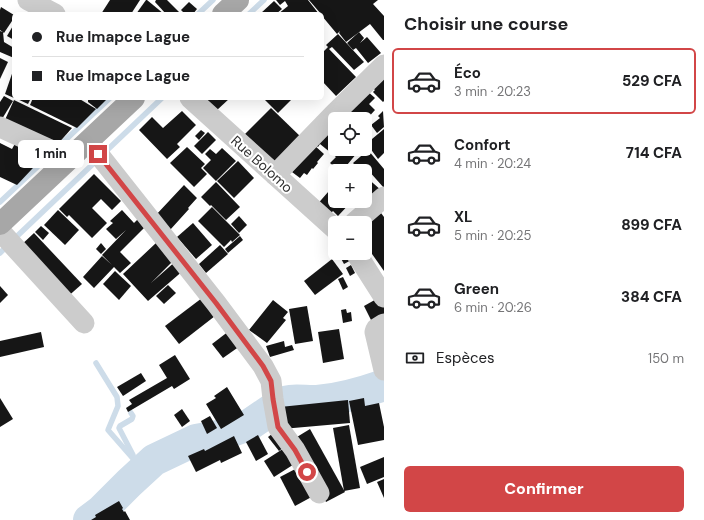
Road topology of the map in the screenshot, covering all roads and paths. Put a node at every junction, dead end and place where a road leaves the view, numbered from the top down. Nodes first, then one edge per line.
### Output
1 (28, 0) edge
2 (238, 0) edge
3 (51, 12) edge
4 (225, 12) edge
5 (384, 65) edge
6 (132, 100) edge
7 (192, 100) edge
8 (0, 127) edge
9 (88, 141) junction
10 (70, 158) junction
11 (275, 176) junction
12 (384, 197) edge
13 (362, 216) edge
14 (328, 223) edge
15 (0, 224) edge
16 (0, 231) edge
17 (360, 260) edge
18 (384, 297) edge
19 (84, 323) dead end
20 (384, 324) edge
21 (384, 370) edge
22 (319, 493) dead end

1 - 3 street
2 - 4 main road
5 - 11 street
6 - 9 main road
7 - 11 street, Rue Bolomo
8 - 10 street
9 - 10 main road
9 - 22 street
10 - 15 main road
11 - 14 street, Rue Bolomo
12 - 13 street
16 - 19 street
17 - 18 street
20 - 21 street

